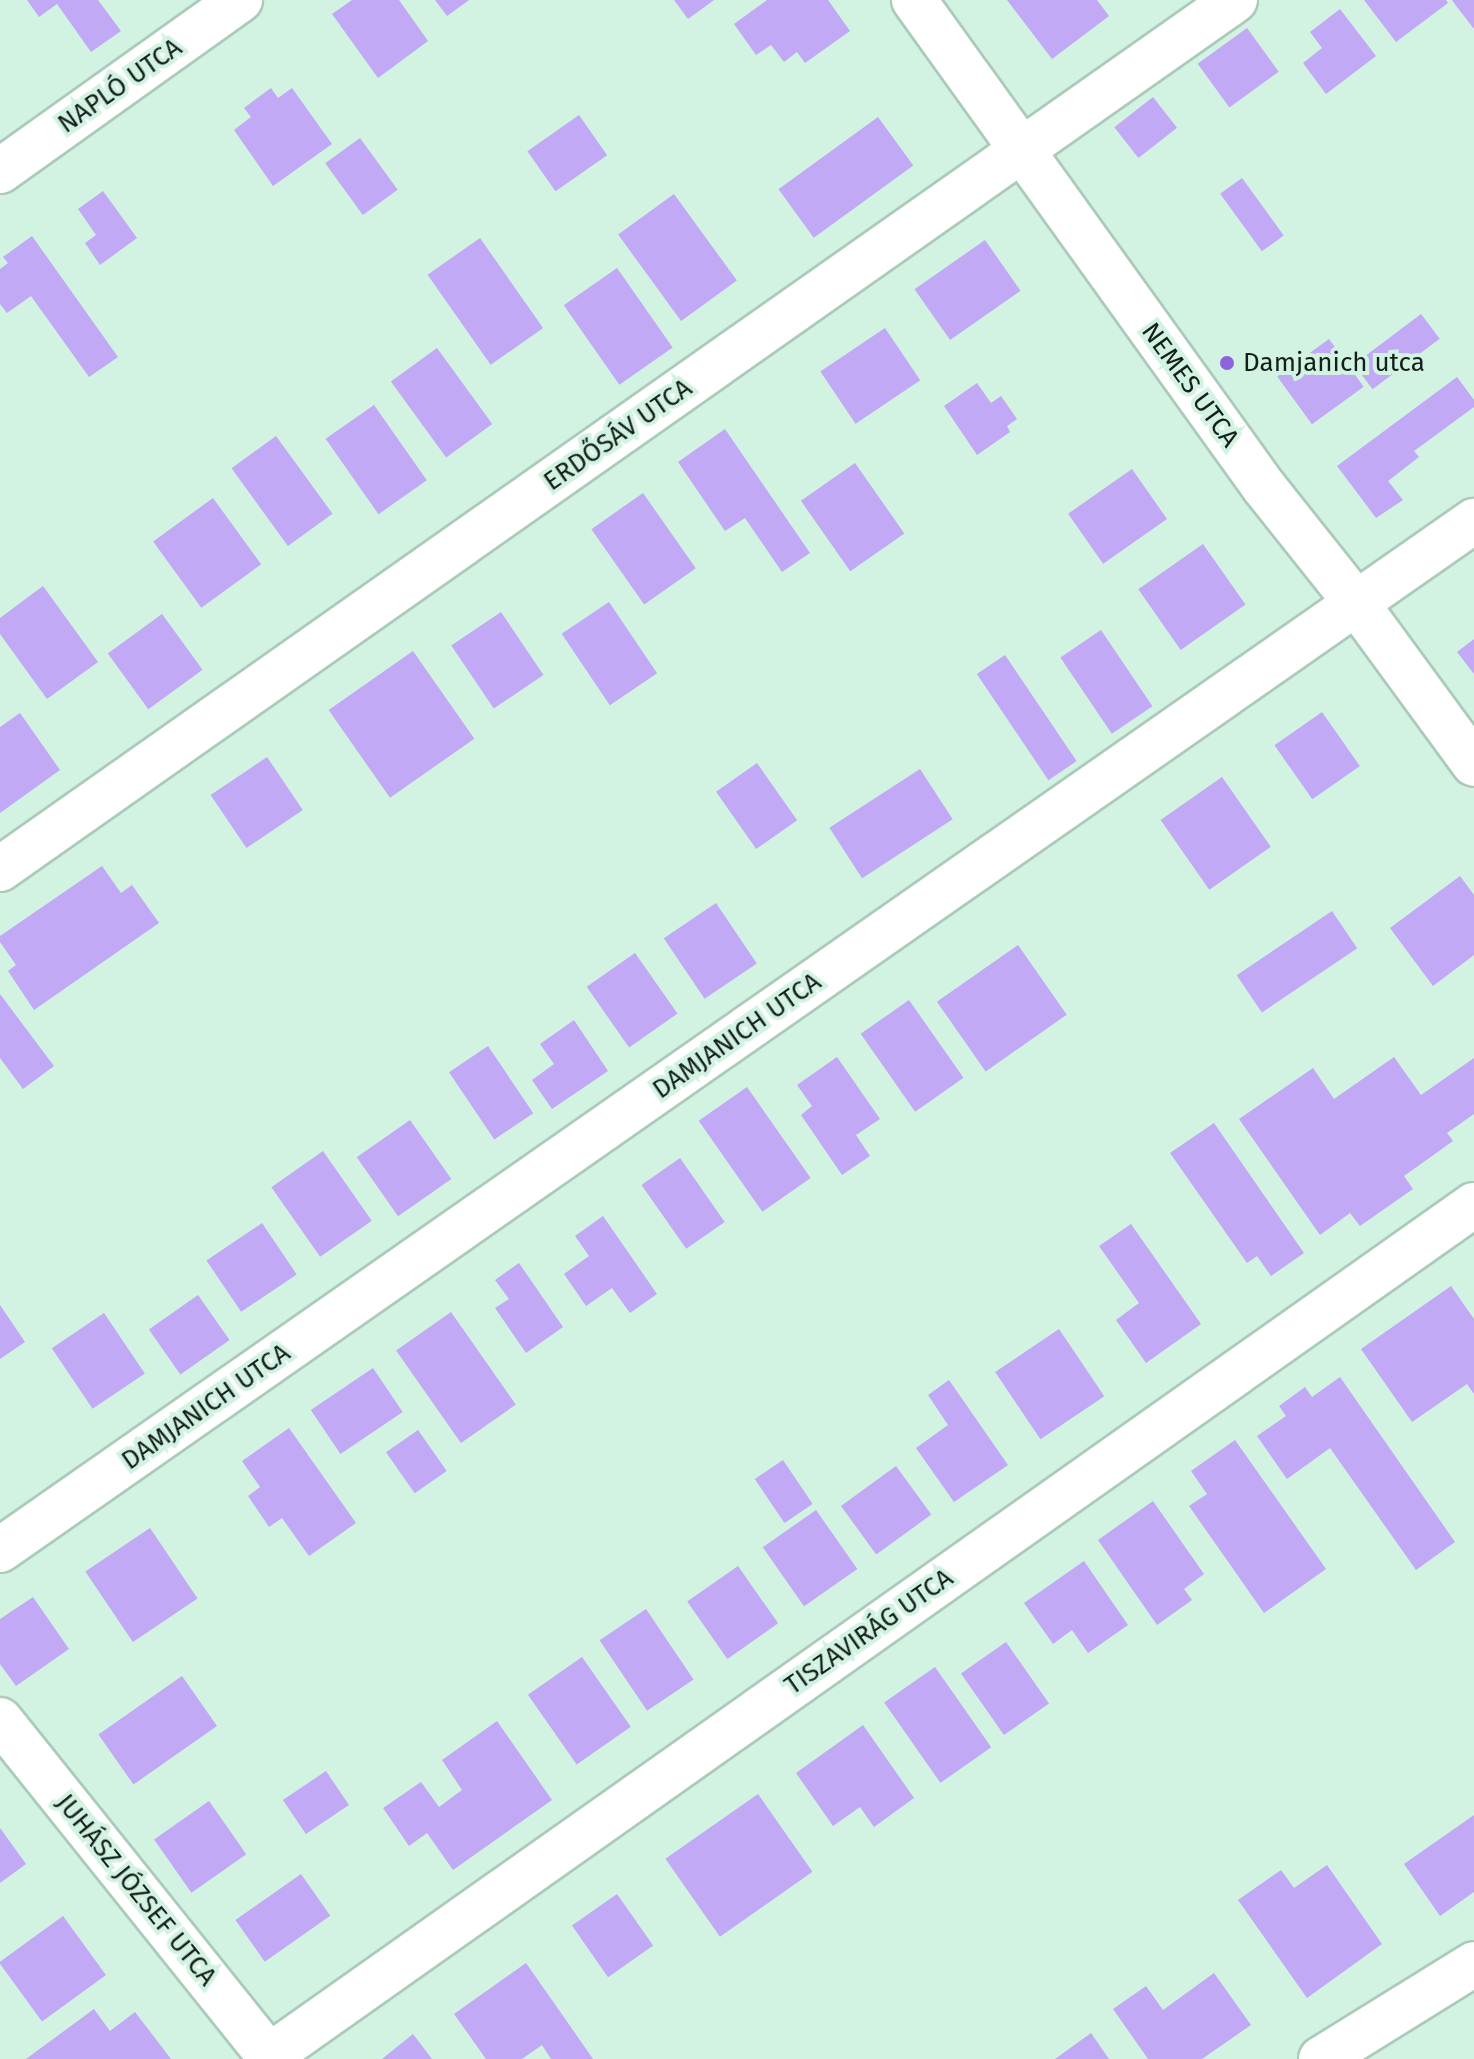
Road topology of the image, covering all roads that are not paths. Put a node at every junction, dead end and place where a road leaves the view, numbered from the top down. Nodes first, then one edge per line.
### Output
1 (240, 0) edge
2 (914, 0) edge
3 (1235, 0) edge
4 (1025, 150) junction
5 (0, 171) edge
6 (1474, 521) edge
7 (1357, 604) junction
8 (1474, 764) edge
9 (0, 869) edge
10 (1474, 1205) edge
11 (0, 1550) edge
12 (0, 1720) edge
13 (1474, 1964) edge
14 (269, 2058) edge
15 (1321, 2059) edge

1 - 5 street, NAPLÓ UTCA
2 - 4 street, NEMES UTCA
3 - 4 street, ERDŐSÁV UTCA
4 - 7 street, NEMES UTCA
4 - 9 street, ERDŐSÁV UTCA
6 - 7 street, DAMJANICH UTCA
7 - 8 street, NEMES UTCA
7 - 11 street, DAMJANICH UTCA
10 - 14 street, TISZAVIRÁG UTCA
12 - 14 street, JUHÁSZ JÓZSEF UTCA
13 - 15 street

